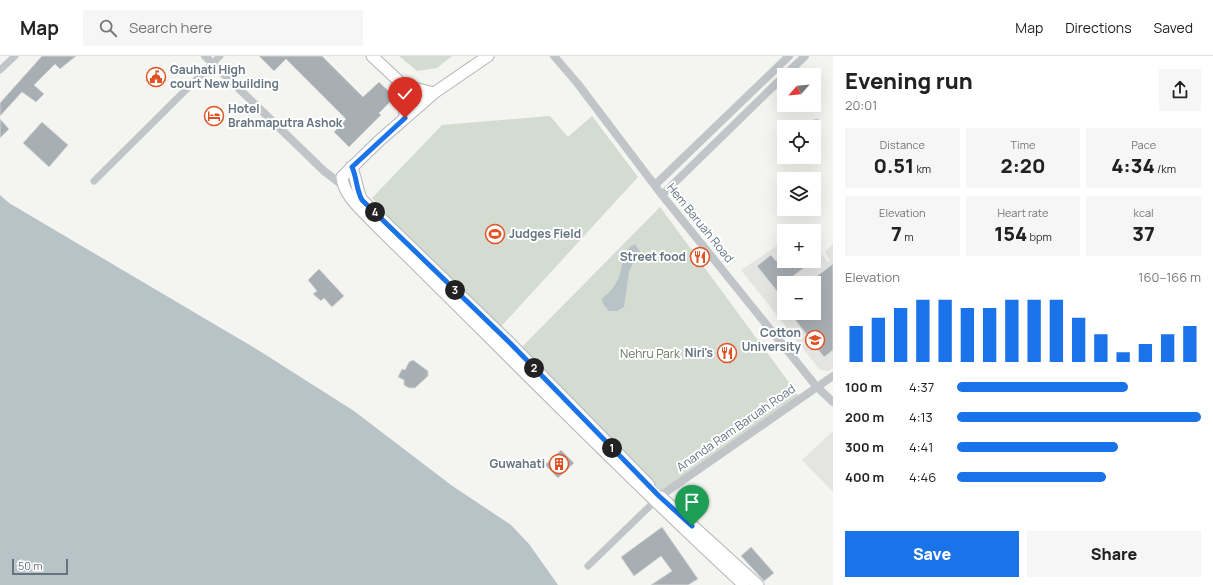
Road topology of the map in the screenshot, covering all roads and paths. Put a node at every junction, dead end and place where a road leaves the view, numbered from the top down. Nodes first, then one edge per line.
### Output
1 (15, 56) edge
2 (205, 56) edge
3 (220, 56) edge
4 (372, 56) edge
5 (488, 56) edge
6 (554, 56) edge
7 (789, 56) edge
8 (805, 56) edge
9 (212, 63) junction
10 (793, 68) edge
11 (0, 70) edge
12 (777, 84) edge
13 (403, 85) junction
14 (434, 93) junction
15 (405, 118) junction
16 (352, 167) junction
17 (94, 181) dead end
18 (655, 185) junction
19 (343, 187) junction
20 (358, 192) junction
21 (662, 195) junction
22 (833, 376) edge
23 (816, 386) junction
24 (833, 402) edge
25 (657, 498) junction
26 (588, 566) dead end
27 (744, 585) edge
28 (758, 585) edge

1 - 11 street
2 - 9 street
3 - 9 street
4 - 13 main road
5 - 14 main road
6 - 18 street, Hem Baruah Road
7 - 18 street
8 - 10 street
9 - 17 street
9 - 19 street
12 - 21 street
13 - 14 main road
13 - 15 main road
14 - 15 main road
15 - 16 main road
16 - 19 main road
16 - 20 main road
18 - 21 street, Hem Baruah Road
19 - 20 street
19 - 25 main road
20 - 25 main road
21 - 23 street, Hem Baruah Road
22 - 23 street, Ananda Ram Baruah Road
23 - 24 street, Hem Baruah Road
23 - 25 street, Ananda Ram Baruah Road
25 - 26 street
25 - 27 main road
25 - 28 main road

